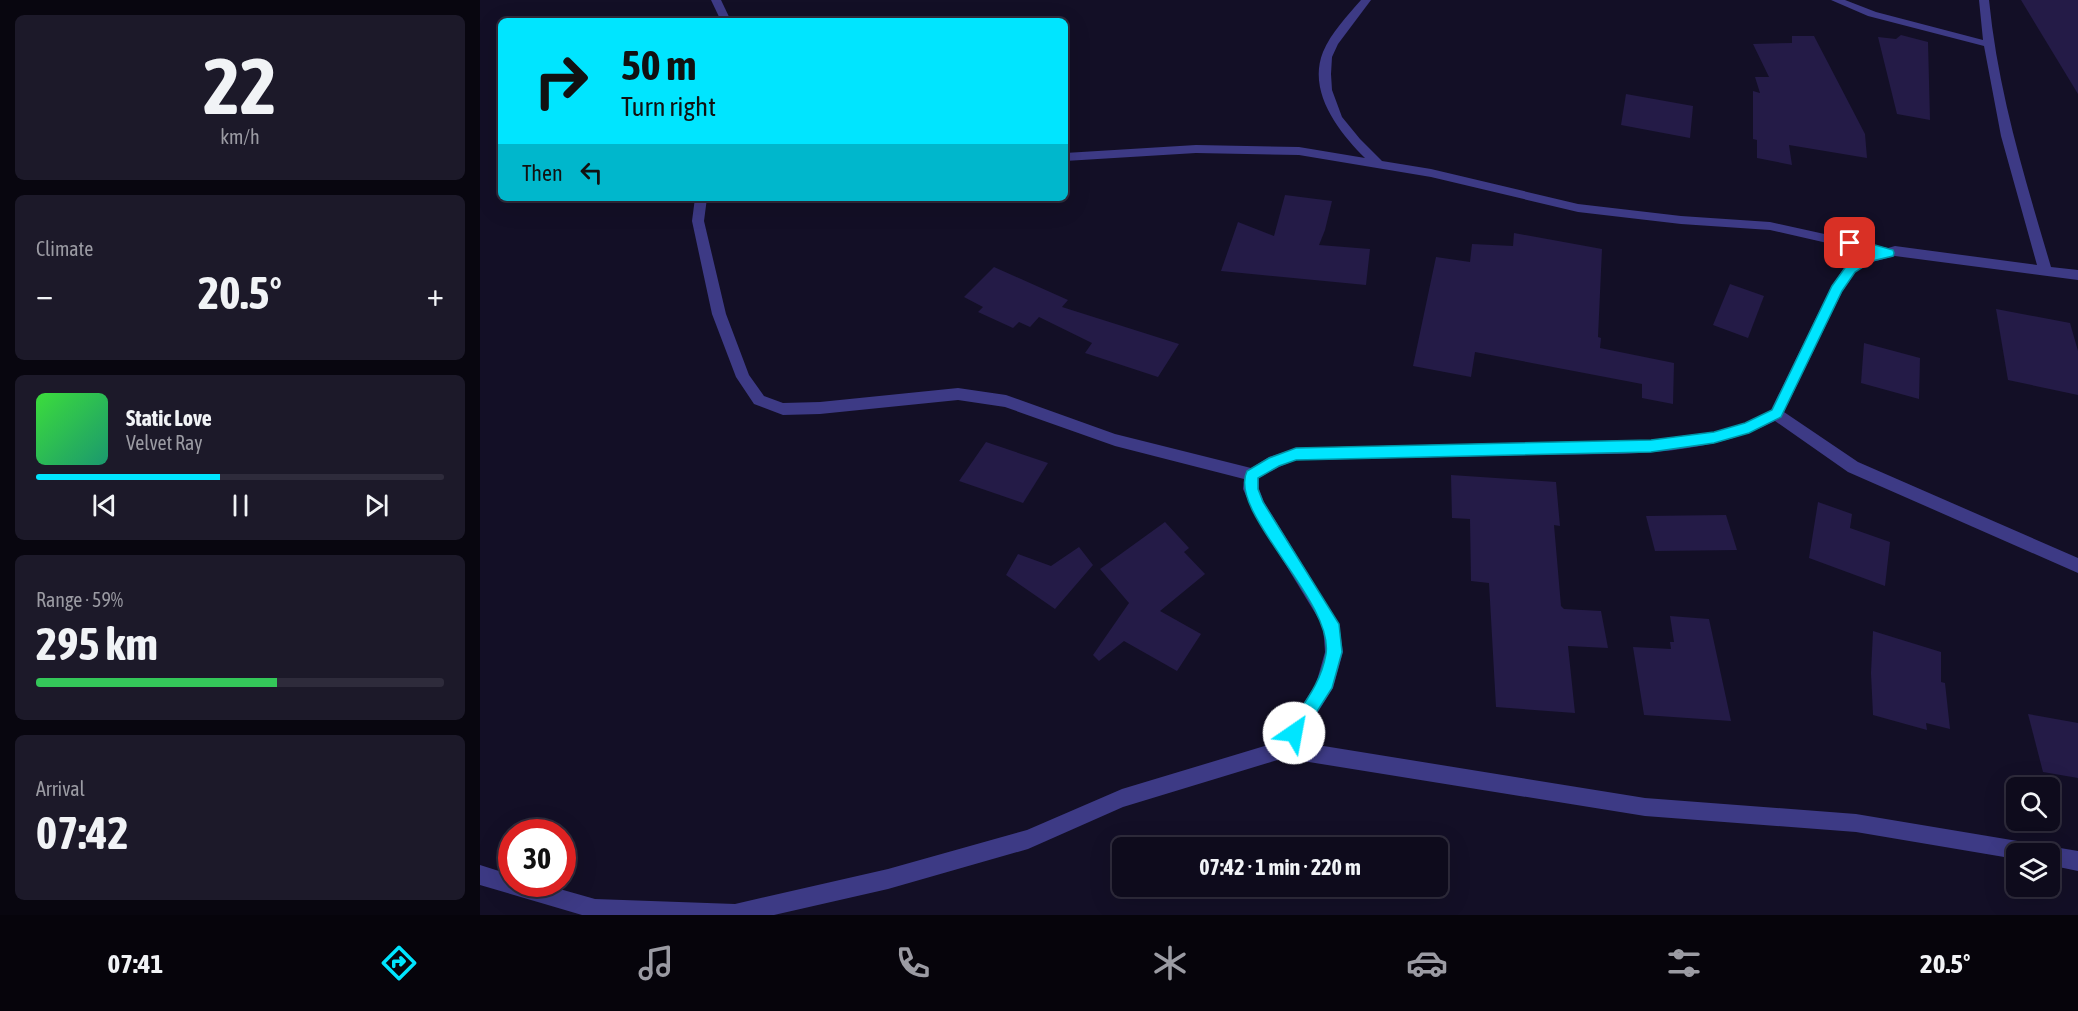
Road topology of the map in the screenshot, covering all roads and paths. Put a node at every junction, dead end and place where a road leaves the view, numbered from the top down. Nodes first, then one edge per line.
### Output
1 (716, 0) edge
2 (1366, 0) edge
3 (1836, 0) edge
4 (1984, 0) edge
5 (725, 18) edge
6 (1986, 44) junction
7 (1068, 157) edge
8 (1378, 164) junction
9 (701, 201) edge
10 (1889, 253) junction
11 (2045, 269) junction
12 (2078, 275) edge
13 (1776, 414) junction
14 (1252, 475) junction
15 (2078, 566) edge
16 (1284, 749) junction
17 (2006, 848) edge
18 (2060, 857) edge
19 (2078, 861) edge
20 (480, 875) edge

1 - 5 street
2 - 8 street
3 - 6 street
4 - 6 street
6 - 11 street
7 - 8 street
8 - 10 street
9 - 14 street
10 - 11 street
10 - 13 street
11 - 12 street
13 - 14 street
13 - 15 street
14 - 16 street
16 - 17 street
16 - 20 street
18 - 19 street

